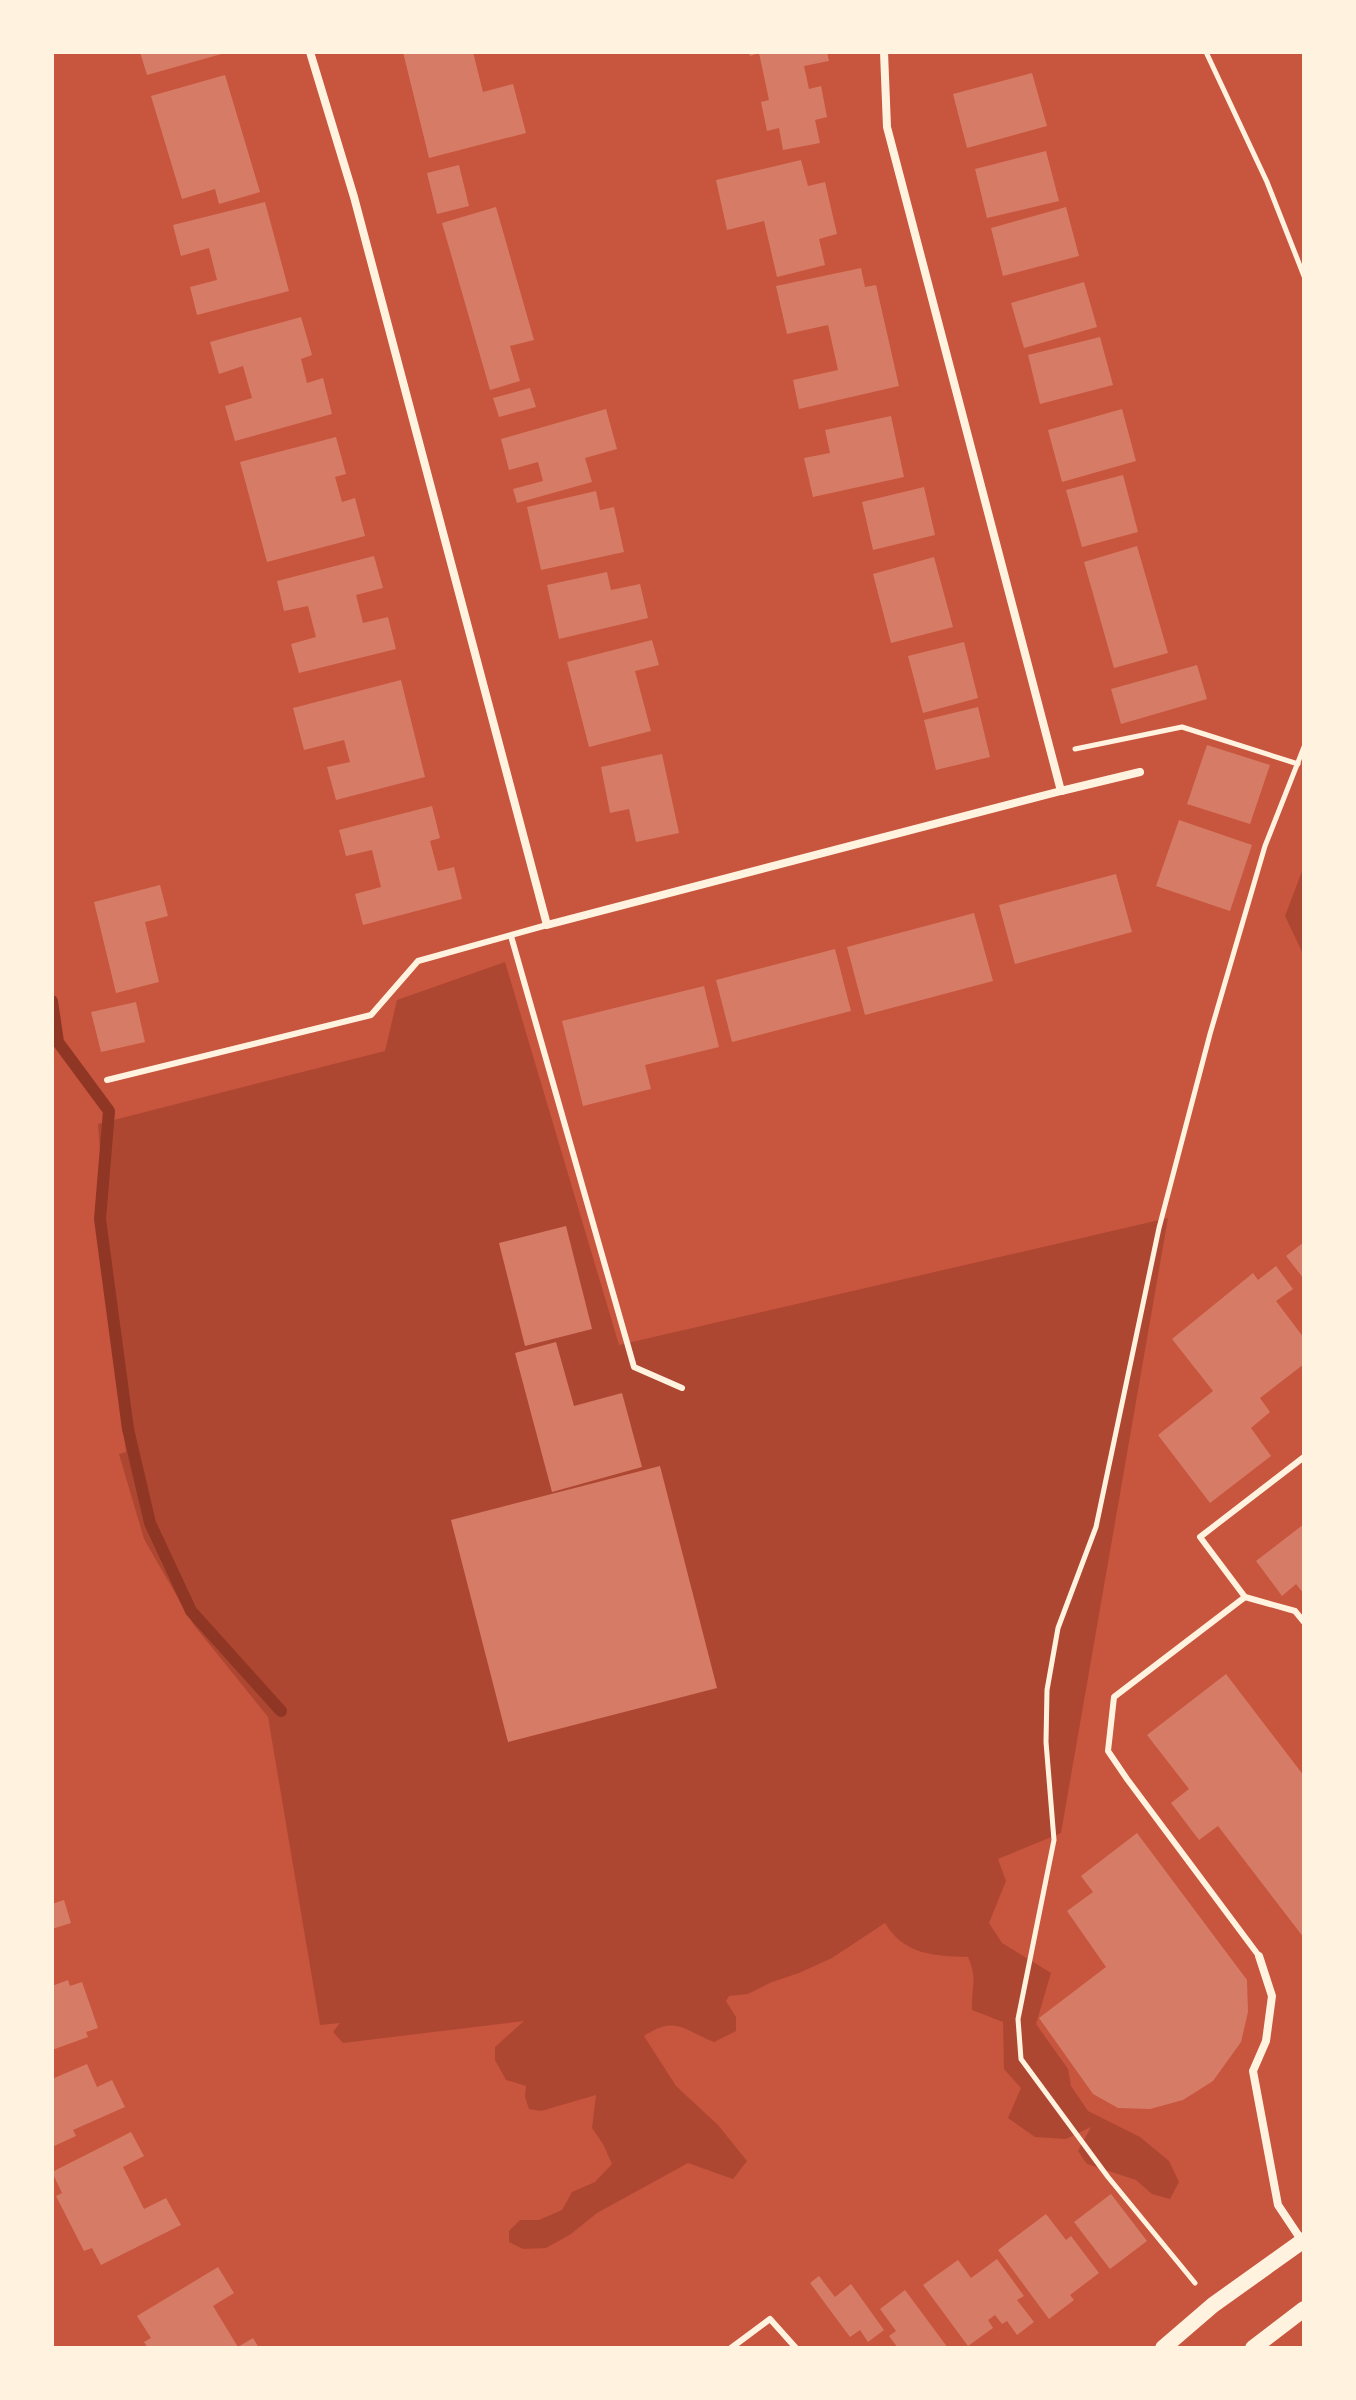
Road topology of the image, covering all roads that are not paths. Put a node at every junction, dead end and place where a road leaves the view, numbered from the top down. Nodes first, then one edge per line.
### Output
1 (310, 52) edge
2 (884, 52) edge
3 (1140, 772) dead end
4 (1061, 791) junction
5 (547, 925) junction
6 (511, 936) junction
7 (107, 1080) dead end
8 (682, 1388) dead end
9 (1304, 1457) edge
10 (1245, 1597) junction
11 (1304, 1622) edge
12 (1259, 1956) joint
13 (1303, 2241) edge
14 (1304, 2309) edge
15 (731, 2348) edge
16 (796, 2348) edge
17 (1163, 2348) edge
18 (1253, 2348) edge

1 - 5 street
2 - 4 street
3 - 4 street
4 - 5 street
5 - 6 lane
6 - 7 lane
6 - 8 lane
9 - 10 lane
10 - 11 lane
10 - 12 lane
12 - 13 street
13 - 17 main road
14 - 18 main road
15 - 16 lane

